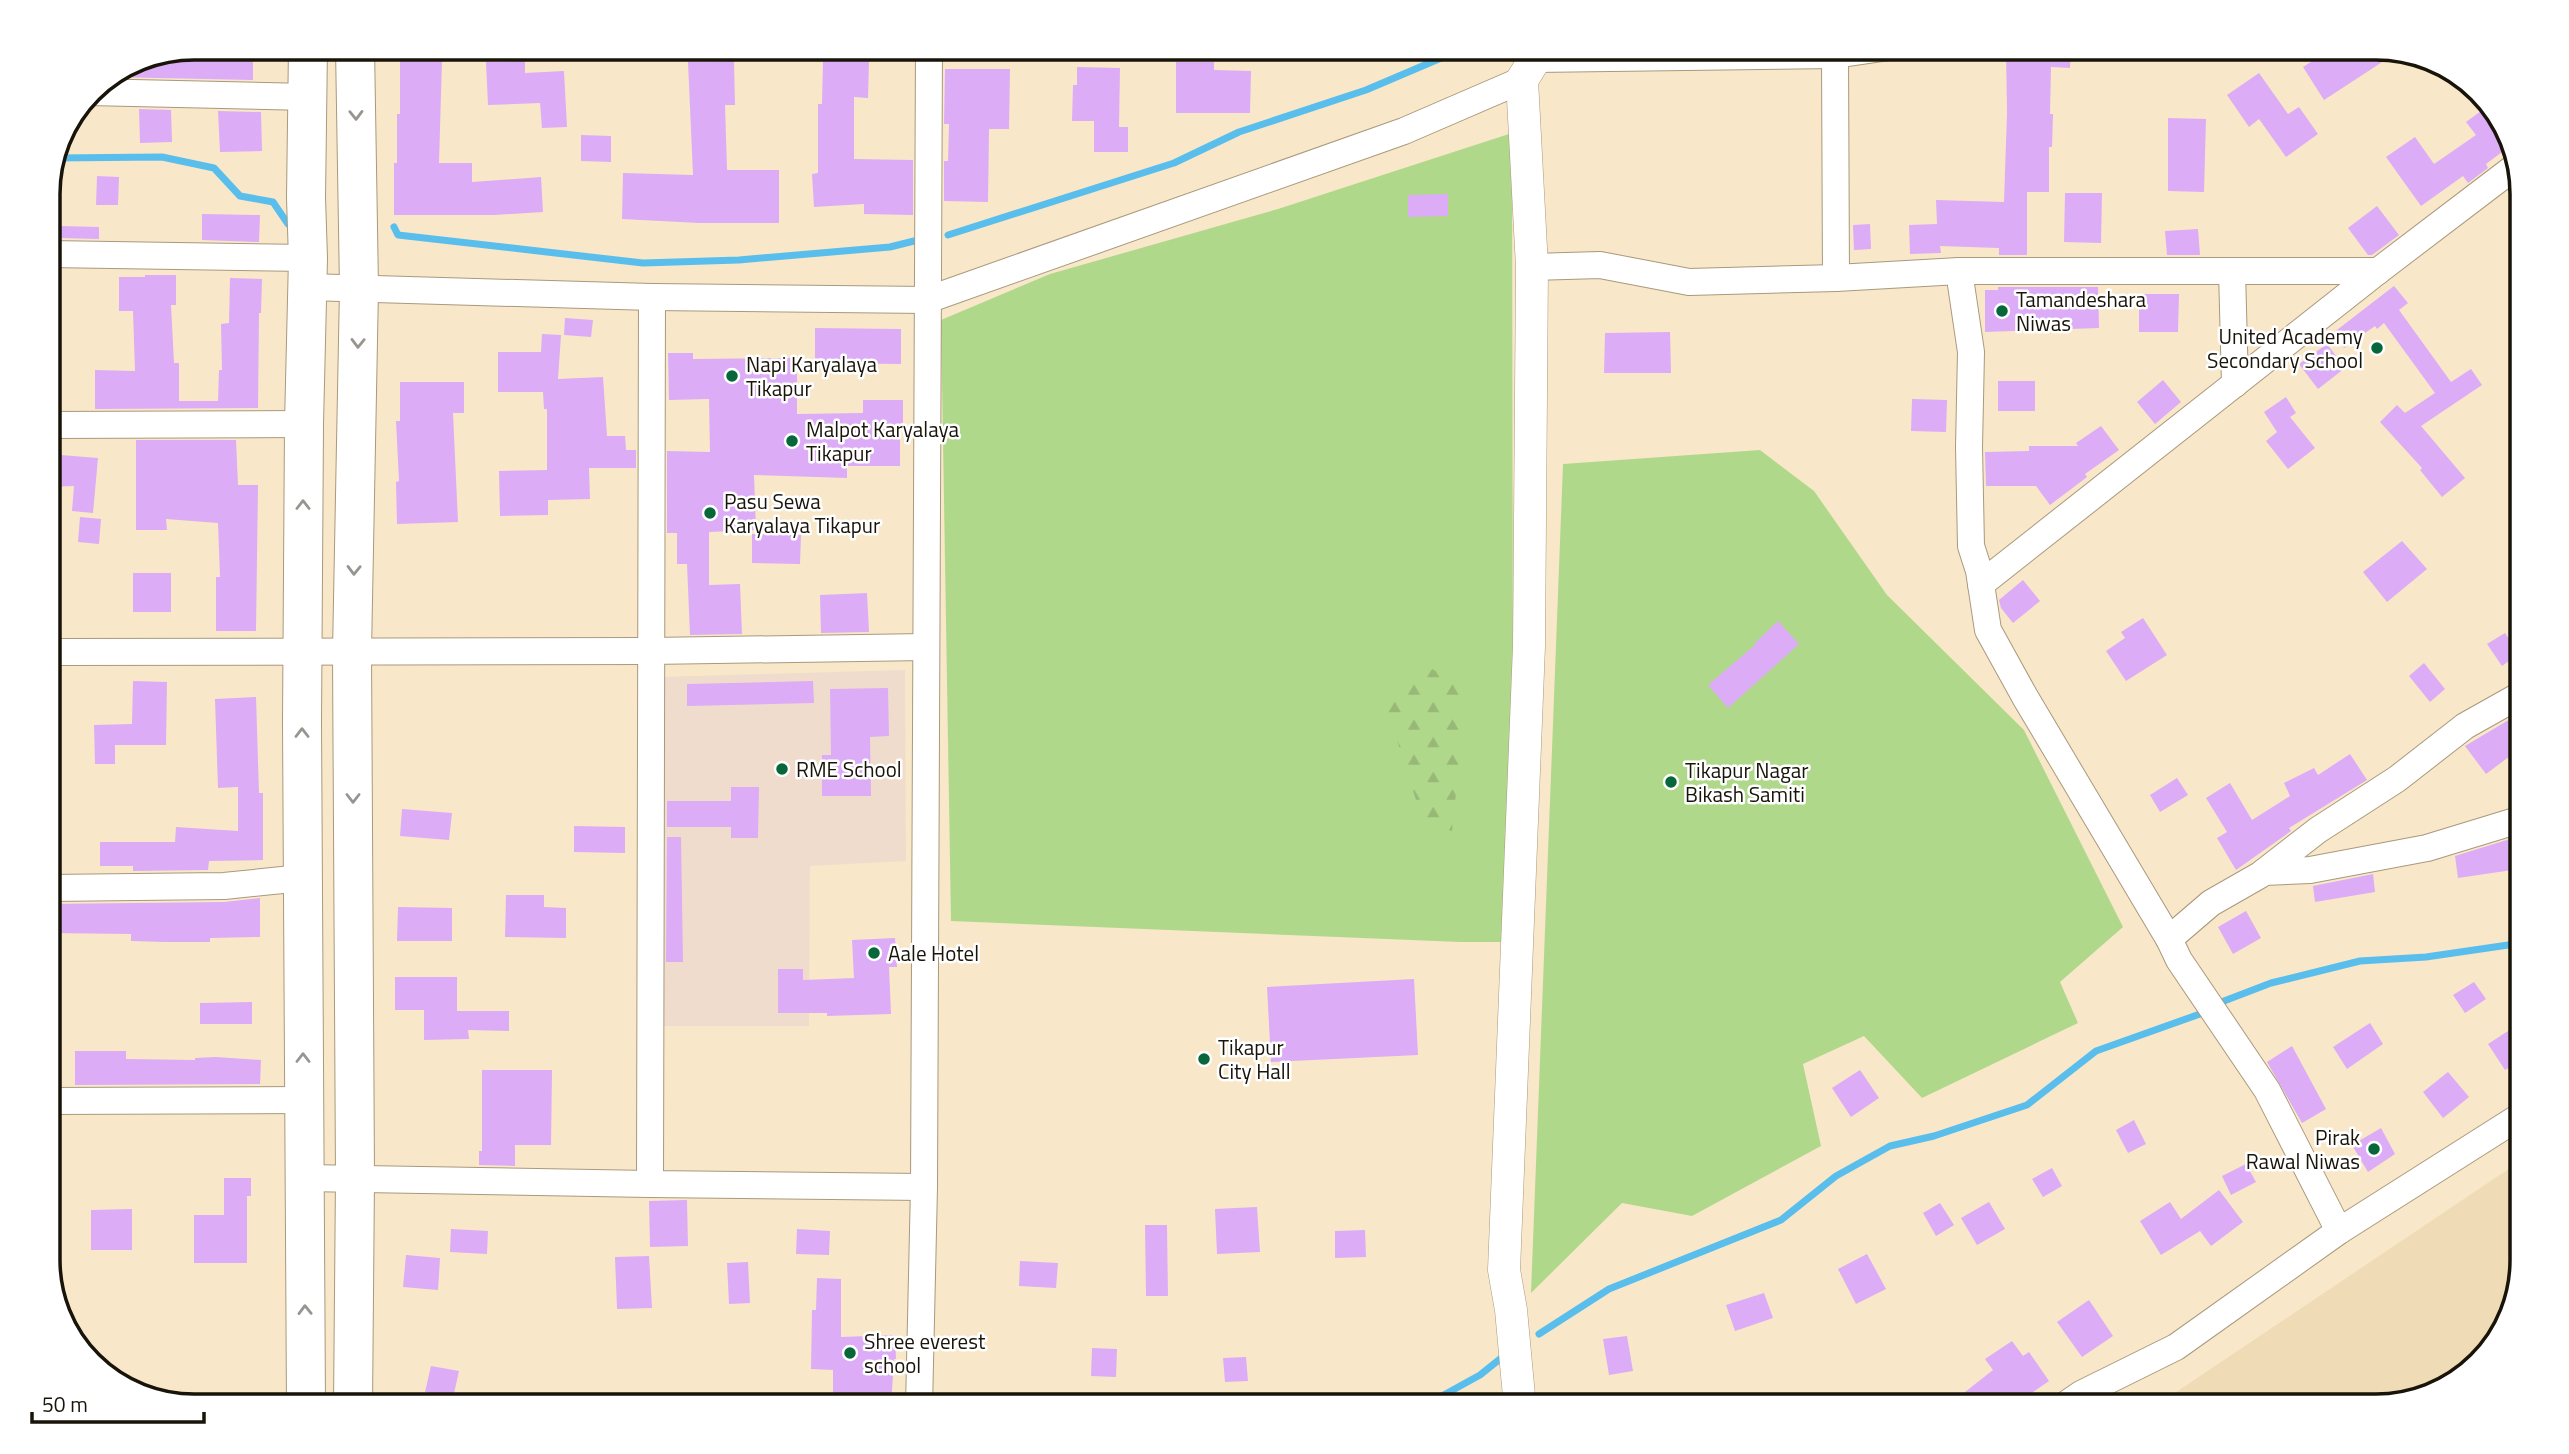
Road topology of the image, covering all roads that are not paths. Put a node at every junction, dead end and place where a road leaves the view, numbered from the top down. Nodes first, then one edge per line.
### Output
1 (308, 60) edge
2 (355, 60) edge
3 (929, 60) edge
4 (1617, 60) edge
5 (1835, 60) edge
6 (1530, 62) edge
7 (106, 92) edge
8 (309, 97) junction
9 (2508, 172) edge
10 (60, 254) edge
11 (307, 263) junction
12 (1531, 267) junction
13 (1959, 271) junction
14 (2232, 271) junction
15 (2378, 271) junction
16 (1836, 278) junction
17 (359, 288) junction
18 (652, 298) junction
19 (927, 300) junction
20 (2235, 384) junction
21 (304, 424) junction
22 (60, 425) edge
23 (1981, 584) junction
24 (926, 647) junction
25 (649, 651) junction
26 (60, 652) edge
27 (302, 652) junction
28 (352, 652) junction
29 (2509, 701) edge
30 (2510, 822) edge
31 (2264, 872) junction
32 (302, 878) junction
33 (60, 888) edge
34 (2169, 939) junction
35 (303, 1100) junction
36 (60, 1101) edge
37 (2510, 1123) edge
38 (304, 1178) junction
39 (355, 1178) junction
40 (649, 1184) junction
41 (924, 1187) junction
42 (2339, 1231) junction
43 (306, 1393) edge
44 (353, 1393) edge
45 (919, 1394) edge
46 (1518, 1394) edge
47 (2081, 1394) edge

1 - 8 main road
2 -> 17 main road
3 - 19 street
4 - 6 street
5 - 16 street
6 - 12 street
6 - 19 street
7 - 8 street
8 - 11 main road
9 - 15 street
10 - 11 street
11 - 17 street
11 - 21 main road
12 - 16 street
12 - 46 street
13 - 14 street
13 - 16 street
13 - 23 street
14 - 15 street
14 - 20 street
15 - 20 street
17 - 18 street
17 -> 28 main road
18 - 19 street
18 - 25 street
19 - 24 street
20 - 23 street
21 - 22 street
27 -> 21 main road
23 - 34 street
24 - 25 street
24 - 41 street
25 - 28 street
25 - 40 street
26 - 27 street
27 - 28 street
32 -> 27 main road
28 -> 39 main road
29 - 31 street
30 - 31 street
31 - 34 street
32 - 33 street
35 -> 32 main road
34 - 42 street
35 - 36 street
35 - 38 main road
37 - 42 street
38 - 39 street
43 -> 38 main road
39 - 40 street
39 - 44 main road
40 - 41 street
41 - 45 street
42 - 47 street

